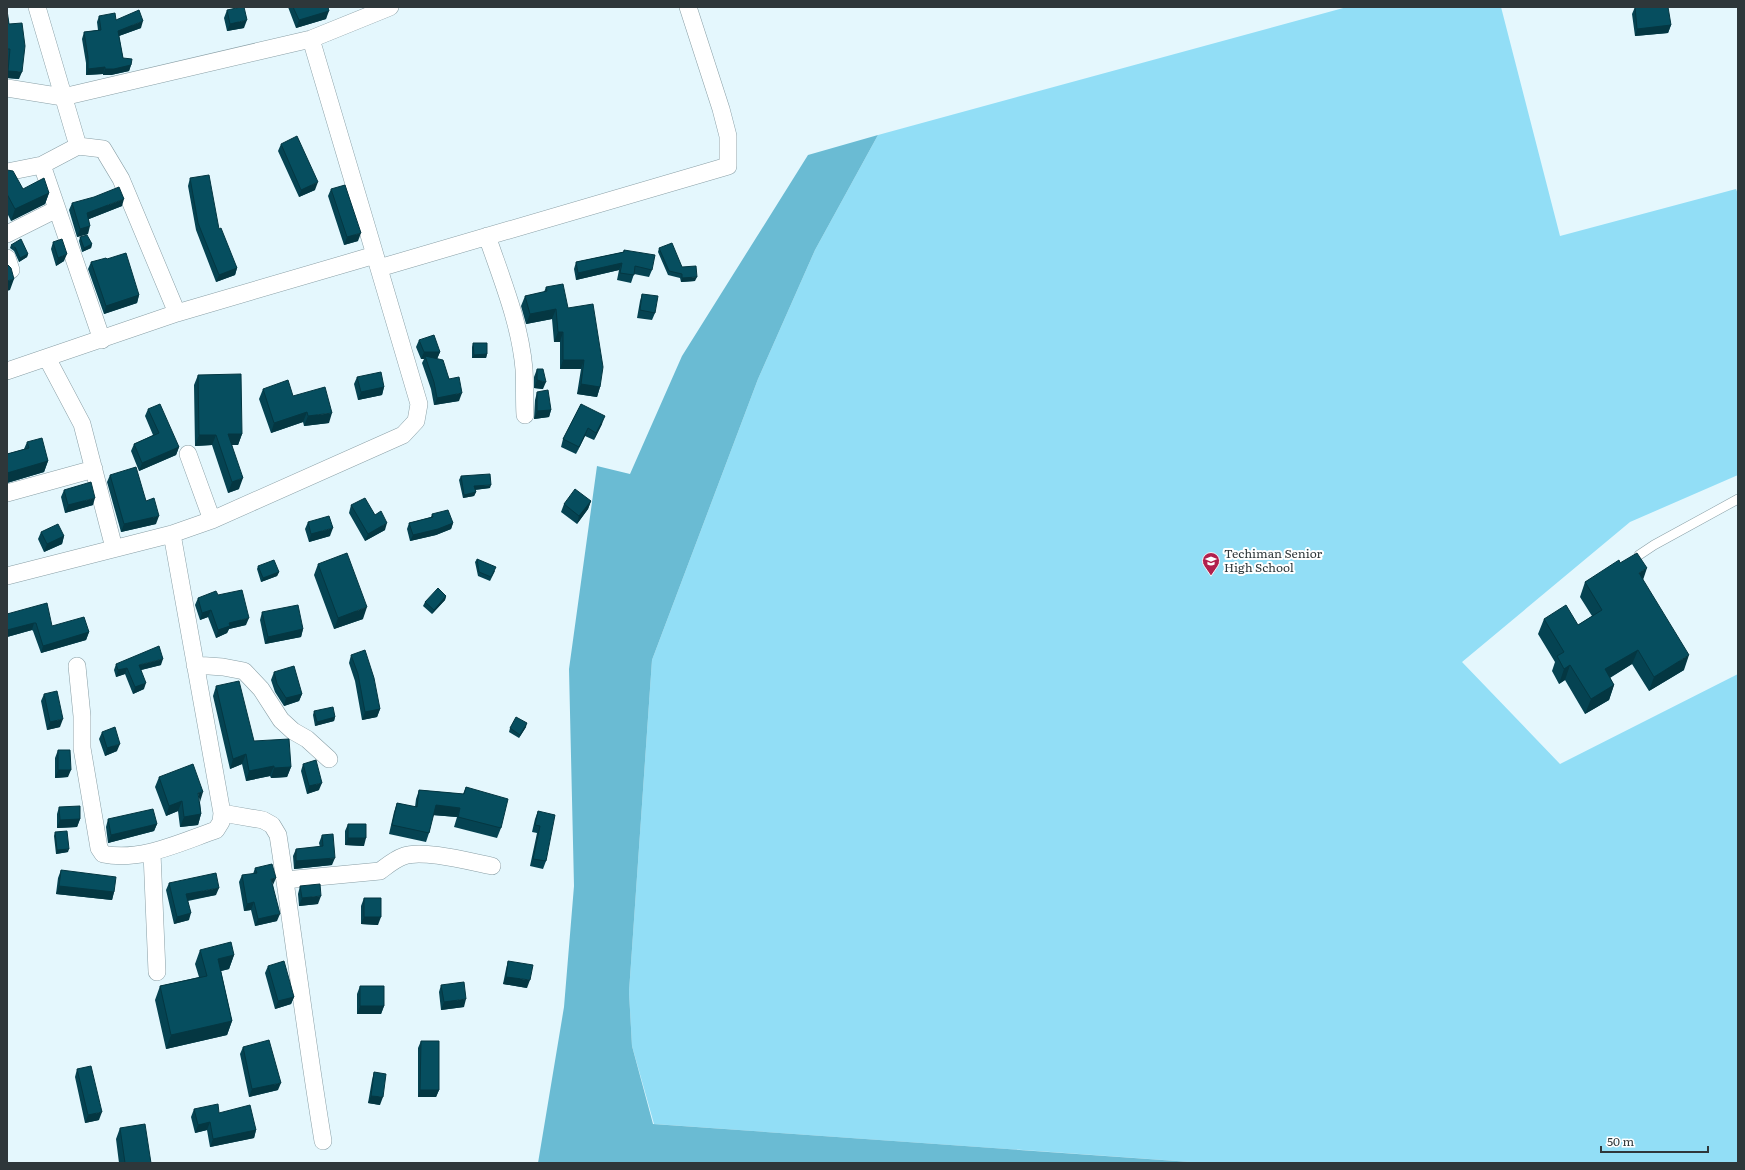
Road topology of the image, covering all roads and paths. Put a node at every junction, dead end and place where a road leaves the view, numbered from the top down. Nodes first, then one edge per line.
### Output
1 (37, 7) edge
2 (390, 7) edge
3 (688, 7) edge
4 (311, 39) junction
5 (7, 88) edge
6 (63, 97) junction
7 (78, 146) junction
8 (42, 165) junction
9 (7, 172) edge
10 (57, 209) junction
11 (7, 234) edge
12 (487, 236) junction
13 (377, 262) junction
14 (177, 313) junction
15 (102, 340) junction
16 (47, 358) junction
17 (7, 370) edge
18 (525, 415) dead end
19 (188, 454) dead end
20 (94, 470) junction
21 (7, 493) edge
22 (1738, 499) edge
23 (212, 520) junction
24 (172, 534) junction
25 (114, 548) junction
26 (1639, 555) edge
27 (7, 576) edge
28 (195, 665) junction
29 (76, 666) dead end
30 (329, 759) dead end
31 (222, 814) junction
32 (152, 853) junction
33 (492, 866) dead end
34 (285, 880) junction
35 (157, 972) dead end
36 (323, 1141) dead end

1 - 6 street
2 - 4 street
3 - 12 street
4 - 6 street
4 - 13 street
5 - 6 street
6 - 7 street
7 - 8 street
7 - 14 street
8 - 9 street
8 - 10 street
10 - 11 street
10 - 15 street
12 - 13 street
12 - 18 street
13 - 14 street
13 - 23 street
14 - 15 street
15 - 16 street
16 - 17 street
16 - 20 street
19 - 23 street
20 - 21 street
20 - 25 street
22 - 26 lane
23 - 24 street
24 - 25 street
24 - 28 street
25 - 27 street
28 - 30 street
28 - 31 street
29 - 32 street
31 - 32 street
31 - 34 street
32 - 35 street
33 - 34 street
34 - 36 street

